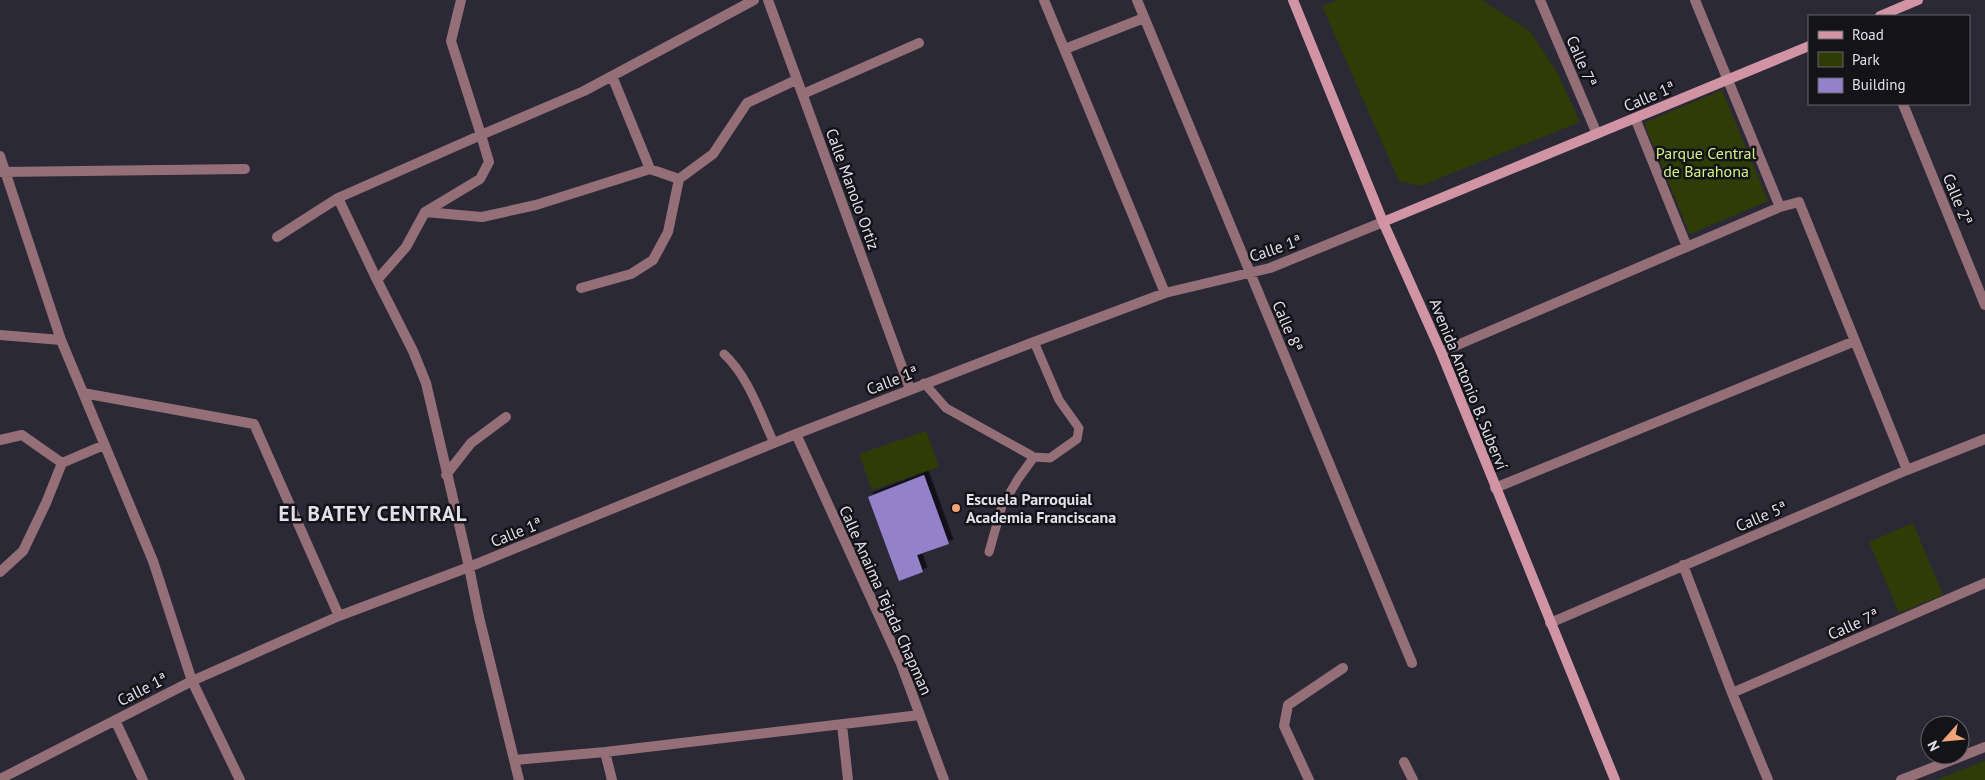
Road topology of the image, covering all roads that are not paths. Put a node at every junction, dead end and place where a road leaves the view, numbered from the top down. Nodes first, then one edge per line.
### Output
1 (460, 0) edge
2 (754, 0) edge
3 (768, 0) edge
4 (1044, 0) edge
5 (1137, 0) edge
6 (1293, 0) edge
7 (1540, 0) edge
8 (1695, 0) edge
9 (1918, 0) edge
10 (1882, 15) edge
11 (1144, 18) junction
12 (918, 43) dead end
13 (1808, 46) edge
14 (1065, 50) junction
15 (612, 76) junction
16 (1727, 79) junction
17 (796, 80) junction
18 (803, 94) junction
19 (1903, 105) edge
20 (1635, 118) junction
21 (1597, 134) junction
22 (481, 135) junction
23 (0, 156) edge
24 (245, 169) dead end
25 (650, 169) junction
26 (3, 172) edge
27 (679, 179) junction
28 (338, 198) junction
29 (1780, 207) junction
30 (425, 212) junction
31 (1383, 222) junction
32 (277, 237) dead end
33 (1687, 247) junction
34 (1250, 273) junction
35 (377, 280) junction
36 (581, 288) dead end
37 (1165, 293) junction
38 (1985, 305) edge
39 (0, 336) edge
40 (61, 340) junction
41 (1855, 341) junction
42 (1034, 342) junction
43 (1441, 352) junction
44 (724, 354) dead end
45 (924, 383) junction
46 (910, 389) junction
47 (83, 393) junction
48 (506, 417) dead end
49 (796, 434) junction
50 (1985, 439) edge
51 (0, 440) edge
52 (774, 443) junction
53 (104, 445) junction
54 (1034, 457) junction
55 (62, 463) junction
56 (1907, 470) junction
57 (446, 474) junction
58 (1495, 488) junction
59 (989, 552) dead end
60 (1683, 565) junction
61 (469, 567) junction
62 (0, 572) edge
63 (1985, 583) edge
64 (339, 616) junction
65 (1550, 623) junction
66 (1412, 663) dead end
67 (1343, 668) dead end
68 (192, 681) junction
69 (1732, 693) junction
70 (920, 715) junction
71 (115, 720) junction
72 (842, 724) junction
73 (1985, 747) edge
74 (605, 752) junction
75 (515, 760) junction
76 (1404, 762) dead end
77 (0, 779) edge
78 (143, 780) edge
79 (240, 780) edge
80 (519, 780) edge
81 (612, 780) edge
82 (848, 780) edge
83 (944, 780) edge
84 (1309, 780) edge
85 (1413, 780) edge
86 (1614, 780) edge
87 (1768, 780) edge
88 (1901, 780) edge

1 - 22 street
2 - 15 street
3 - 17 street, Calle Manolo Ortiz
4 - 14 street
5 - 11 street, Calle 8ª
6 - 31 main road, Avenida Antonio B. Suberví
7 - 21 street, Calle 7ª
8 - 16 street
9 - 10 main road
11 - 14 street
11 - 34 street, Calle 8ª
12 - 18 street
13 - 16 main road, Calle 1ª
14 - 37 street
15 - 22 street
15 - 25 street
16 - 20 main road, Calle 1ª
16 - 29 street
17 - 18 street, Calle Manolo Ortiz
17 - 27 street
18 - 46 street, Calle Manolo Ortiz
19 - 38 street, Calle 2ª
20 - 21 main road, Calle 1ª
20 - 33 street
21 - 31 main road, Calle 1ª
22 - 28 street
22 - 30 street
23 - 26 street
24 - 26 street
25 - 27 street
25 - 30 street
26 - 40 street
27 - 36 street
28 - 32 street
28 - 35 street
29 - 33 street
29 - 41 street
30 - 35 street
31 - 34 street, Calle 1ª
31 - 43 main road, Avenida Antonio B. Suberví
33 - 43 street
34 - 37 street, Calle 1ª
34 - 66 street, Calle 8ª
35 - 57 street
37 - 42 street, Calle 1ª
39 - 40 street
40 - 47 street
41 - 56 street
41 - 58 street
42 - 45 street, Calle 1ª
42 - 54 lane
43 - 58 main road, Avenida Antonio B. Suberví
44 - 52 lane
45 - 46 street, Calle 1ª
45 - 54 lane
46 - 49 street, Calle 1ª
47 - 53 street
47 - 64 street
48 - 57 street
49 - 52 street, Calle 1ª
49 - 70 street, Calle Anaima Tejada Chapman
50 - 56 street, Calle 5ª
51 - 55 street
52 - 61 street, Calle 1ª
53 - 55 street
53 - 68 street
54 - 59 lane
55 - 62 street
56 - 60 street, Calle 5ª
57 - 61 street
58 - 65 main road, Avenida Antonio B. Suberví
60 - 65 street, Calle 5ª
60 - 69 street
61 - 64 street, Calle 1ª
61 - 75 street
63 - 69 street, Calle 7ª
64 - 68 street, Calle 1ª
65 - 86 main road, Avenida Antonio B. Suberví
67 - 84 street
68 - 71 street, Calle 1ª
68 - 79 street
69 - 87 street
70 - 72 street
70 - 83 street, Calle Anaima Tejada Chapman
71 - 77 street, Calle 1ª
71 - 78 street
72 - 74 street
72 - 82 street
73 - 88 street
74 - 75 street
74 - 81 street
75 - 80 street
76 - 85 street

